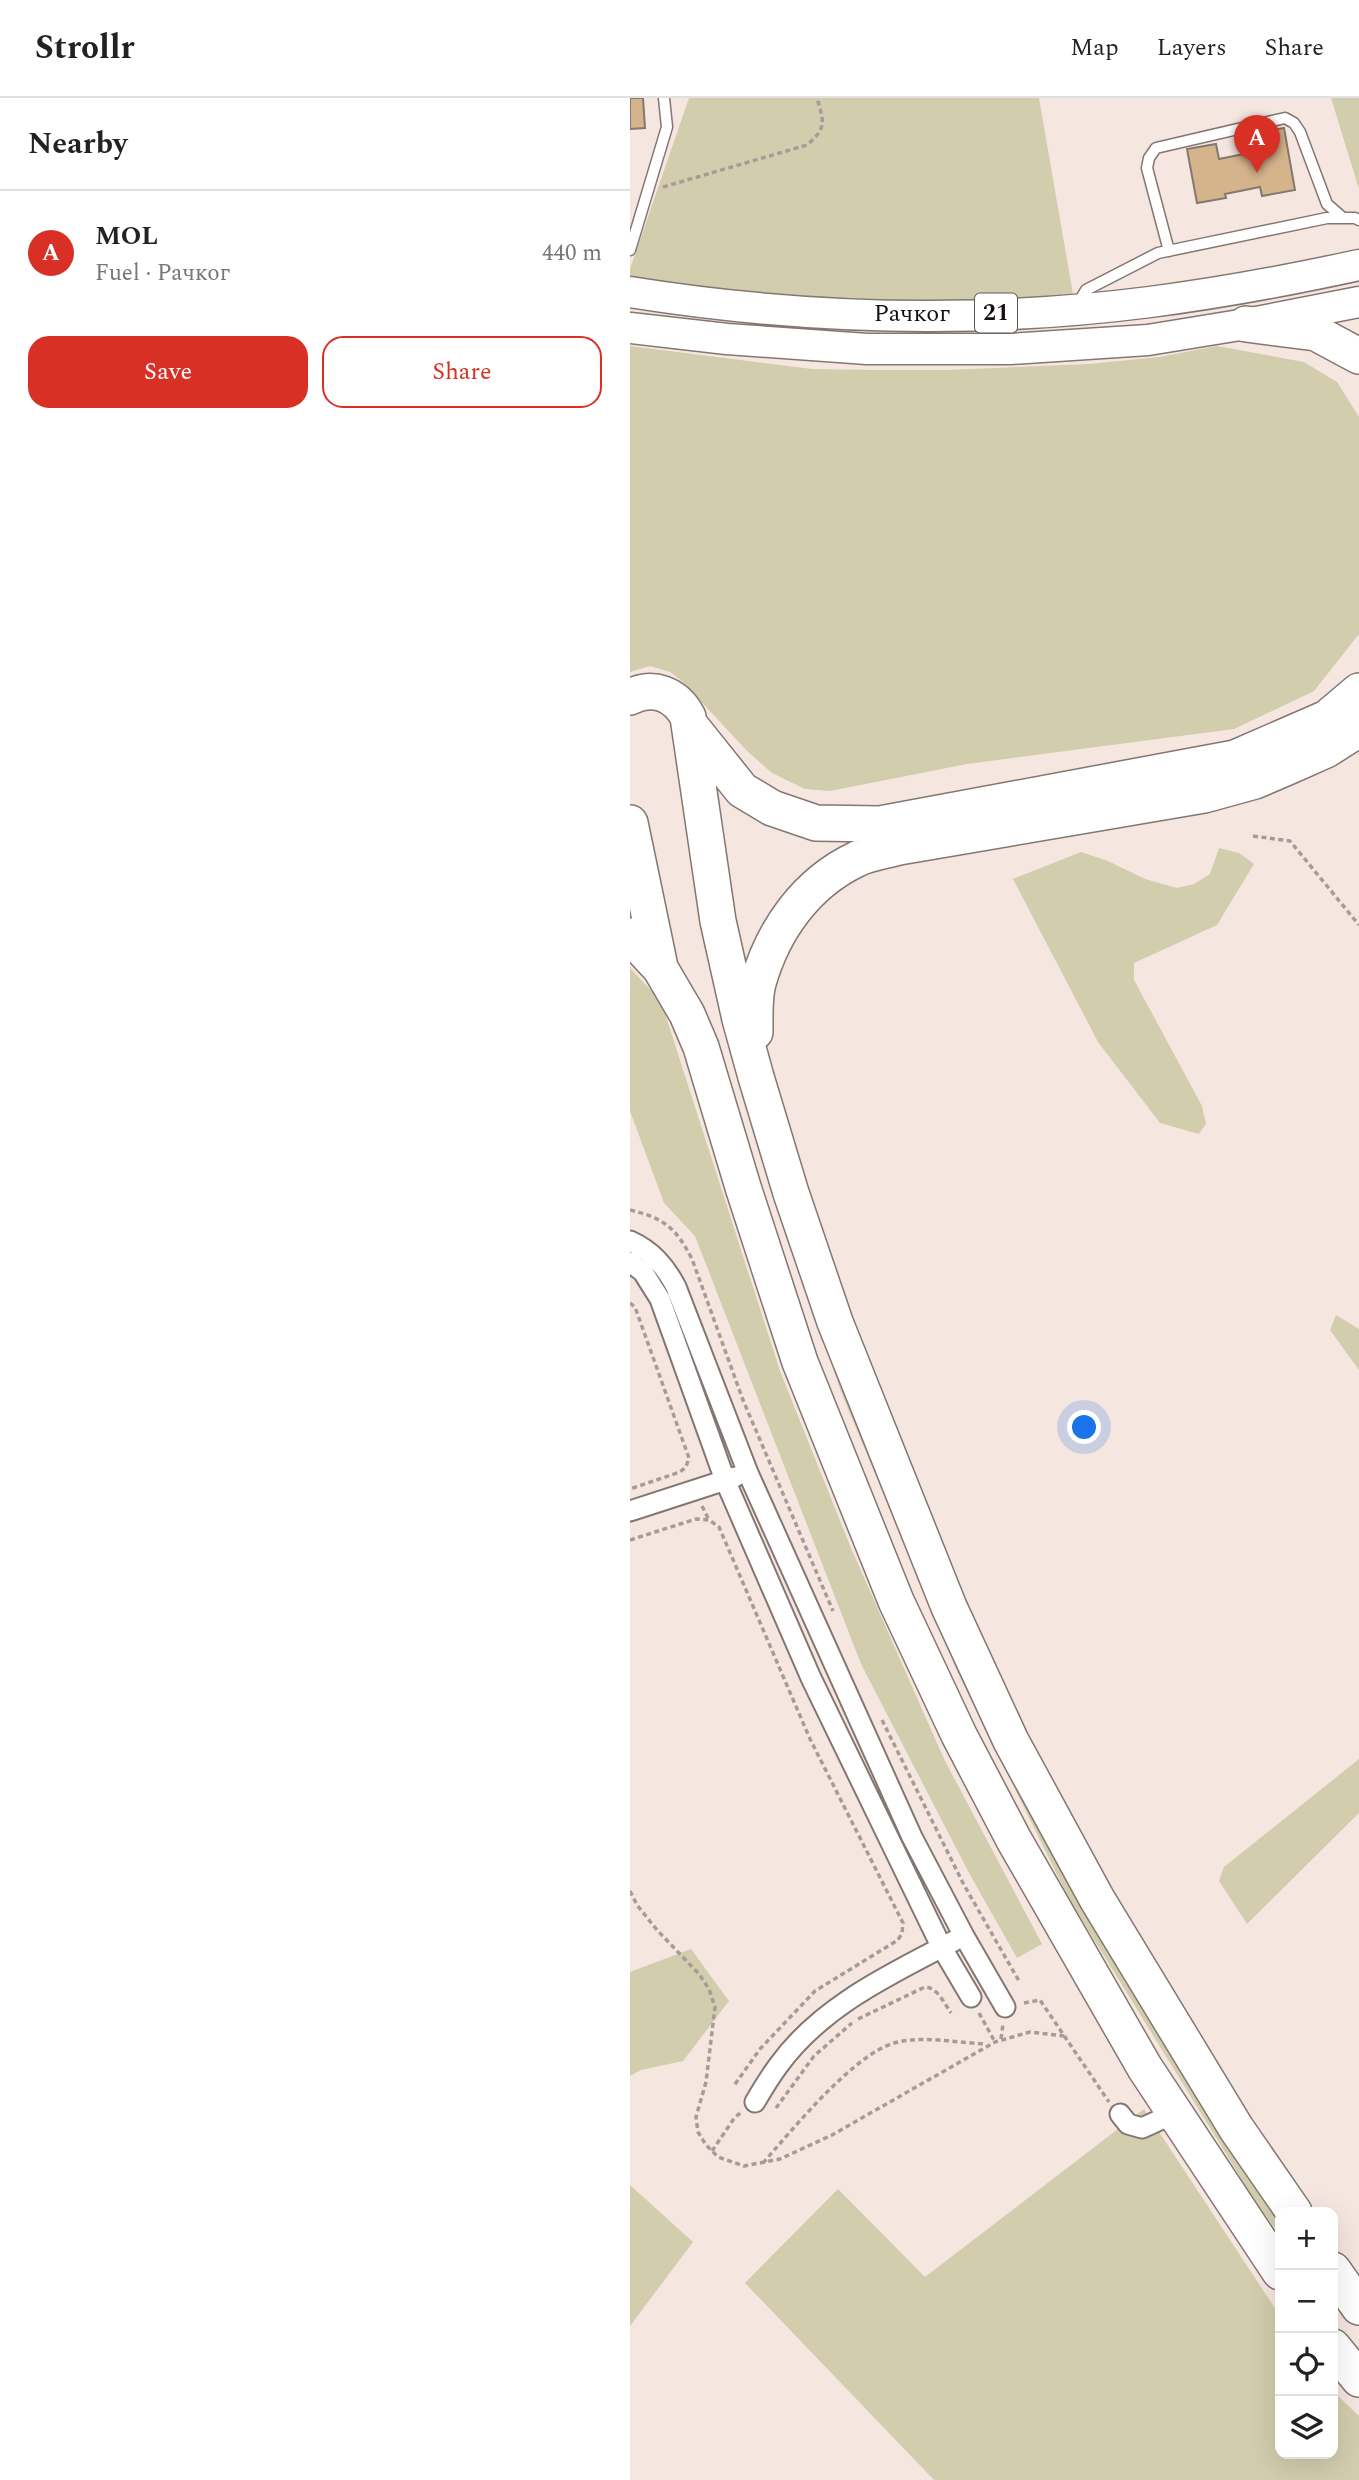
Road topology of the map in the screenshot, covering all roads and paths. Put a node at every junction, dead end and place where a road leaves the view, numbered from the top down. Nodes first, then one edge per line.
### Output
1 (664, 98) edge
2 (817, 98) edge
3 (650, 191) junction
4 (1343, 218) junction
5 (1359, 220) edge
6 (630, 250) edge
7 (1169, 251) junction
8 (1359, 265) edge
9 (630, 292) edge
10 (1359, 302) edge
11 (1075, 309) junction
12 (1246, 324) junction
13 (630, 328) edge
14 (1359, 356) edge
15 (1359, 691) edge
16 (630, 696) edge
17 (690, 725) junction
18 (1359, 729) edge
19 (630, 823) edge
20 (1253, 836) dead end
21 (1359, 925) edge
22 (630, 936) edge
23 (660, 968) junction
24 (756, 1077) junction
25 (630, 1210) edge
26 (630, 1241) edge
27 (630, 1262) edge
28 (630, 1303) edge
29 (748, 1473) junction
30 (725, 1480) junction
31 (630, 1489) edge
32 (630, 1511) edge
33 (630, 1540) edge
34 (835, 1614) dead end
35 (880, 1714) dead end
36 (630, 1891) edge
37 (964, 1936) junction
38 (942, 1948) junction
39 (1019, 1981) dead end
40 (971, 1997) joint
41 (1005, 2007) joint
42 (951, 2013) dead end
43 (1064, 2036) junction
44 (995, 2042) junction
45 (988, 2045) junction
46 (733, 2087) dead end
47 (755, 2102) joint
48 (775, 2109) dead end
49 (1175, 2113) junction
50 (1120, 2114) joint
51 (712, 2151) junction
52 (762, 2163) junction
53 (1290, 2207) edge
54 (1279, 2270) edge
55 (1338, 2277) edge
56 (1359, 2307) edge

1 - 3 lane
2 - 3 path
3 - 6 lane
4 - 5 lane
4 - 7 lane
4 - 7 lane
7 - 11 lane
8 - 11 main road, Рачког / 21
9 - 11 main road, Рачког / 21
10 - 12 main road, Рачког / 21
12 - 13 main road, Рачког / 21
12 - 14 highway
15 - 17 highway
16 - 17 highway
17 - 24 highway
18 - 24 highway
19 - 23 highway
20 - 21 path
22 - 23 highway
23 - 49 highway
24 - 53 highway
25 - 34 path
26 - 29 street
27 - 30 street
28 - 31 path
29 - 30 street
29 - 37 street
30 - 32 street
30 - 38 street
33 - 46 path
35 - 39 path
36 - 51 path
37 - 38 street
37 - 41 street
38 - 40 street
38 - 47 street
40 - 44 path
41 - 43 path
42 - 48 path
43 - 44 path
43 - 50 path
44 - 45 path
45 - 52 path
45 - 52 path
47 - 51 path
49 - 50 street
49 - 54 highway
51 - 52 path
55 - 56 highway

